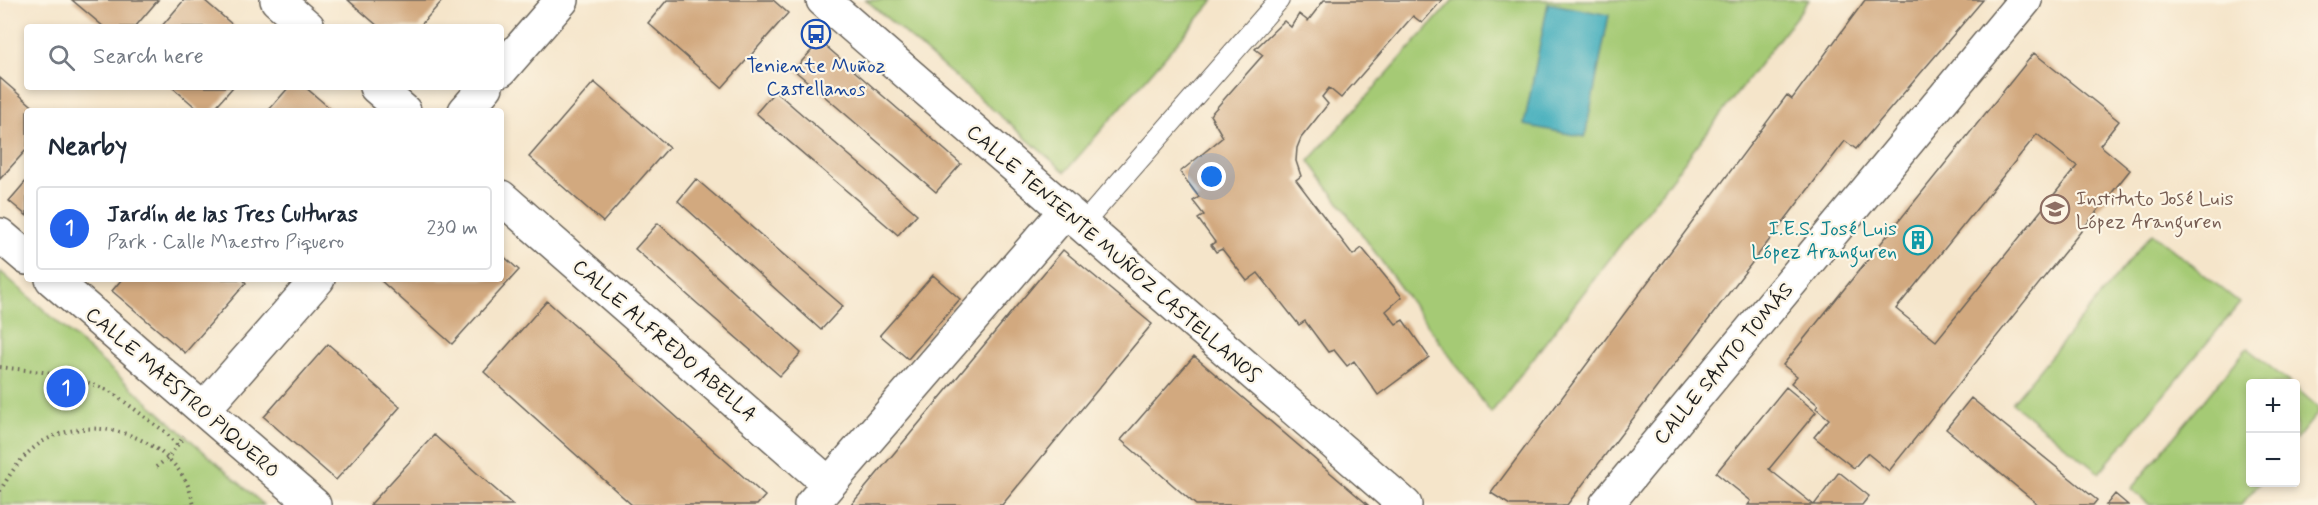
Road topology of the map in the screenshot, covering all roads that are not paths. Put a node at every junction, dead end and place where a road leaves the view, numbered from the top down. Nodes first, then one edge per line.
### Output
1 (278, 0) edge
2 (562, 0) edge
3 (823, 0) edge
4 (1279, 0) edge
5 (2025, 0) edge
6 (305, 24) edge
7 (504, 67) edge
8 (380, 90) edge
9 (483, 90) edge
10 (400, 108) edge
11 (468, 108) edge
12 (504, 199) edge
13 (1074, 218) junction
14 (0, 235) edge
15 (24, 255) edge
16 (55, 282) edge
17 (315, 282) edge
18 (204, 409) junction
19 (820, 495) edge
20 (314, 505) edge
21 (1405, 505) edge
22 (1606, 505) edge

1 - 6 street
2 - 7 street
3 - 13 street, CALLE TENIENTE MUÑOZ CASTELLANOS
4 - 13 lane
5 - 22 street, CALLE SANTO TOMÁS
8 - 10 street
9 - 11 street
12 - 19 street, CALLE ALFREDO ABELLA
13 - 19 street
13 - 21 street, CALLE TENIENTE MUÑOZ CASTELLANOS
14 - 15 street
16 - 18 street, CALLE MAESTRO PIQUERO
17 - 18 street
18 - 20 street, CALLE MAESTRO PIQUERO

